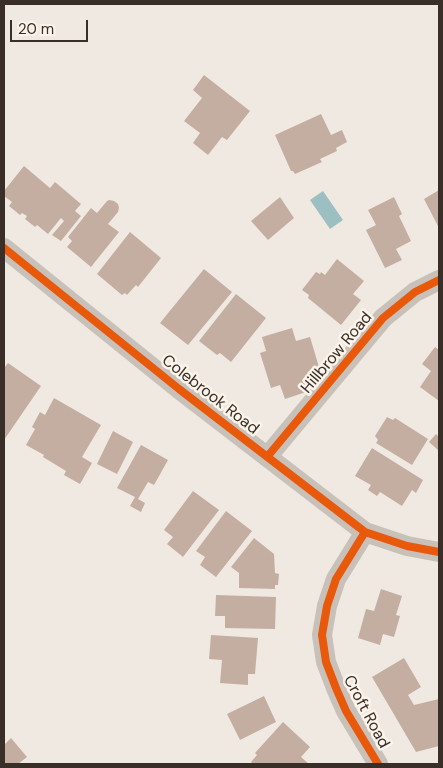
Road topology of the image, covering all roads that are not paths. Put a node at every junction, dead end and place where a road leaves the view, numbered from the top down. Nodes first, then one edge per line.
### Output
1 (4, 248) edge
2 (439, 280) edge
3 (267, 457) junction
4 (365, 532) junction
5 (439, 552) edge
6 (378, 764) edge

1 - 3 street, Colebrook Road
2 - 3 street, Hillbrow Road
3 - 4 street, Colebrook Road
4 - 5 street, Colebrook Road
4 - 6 street, Croft Road

